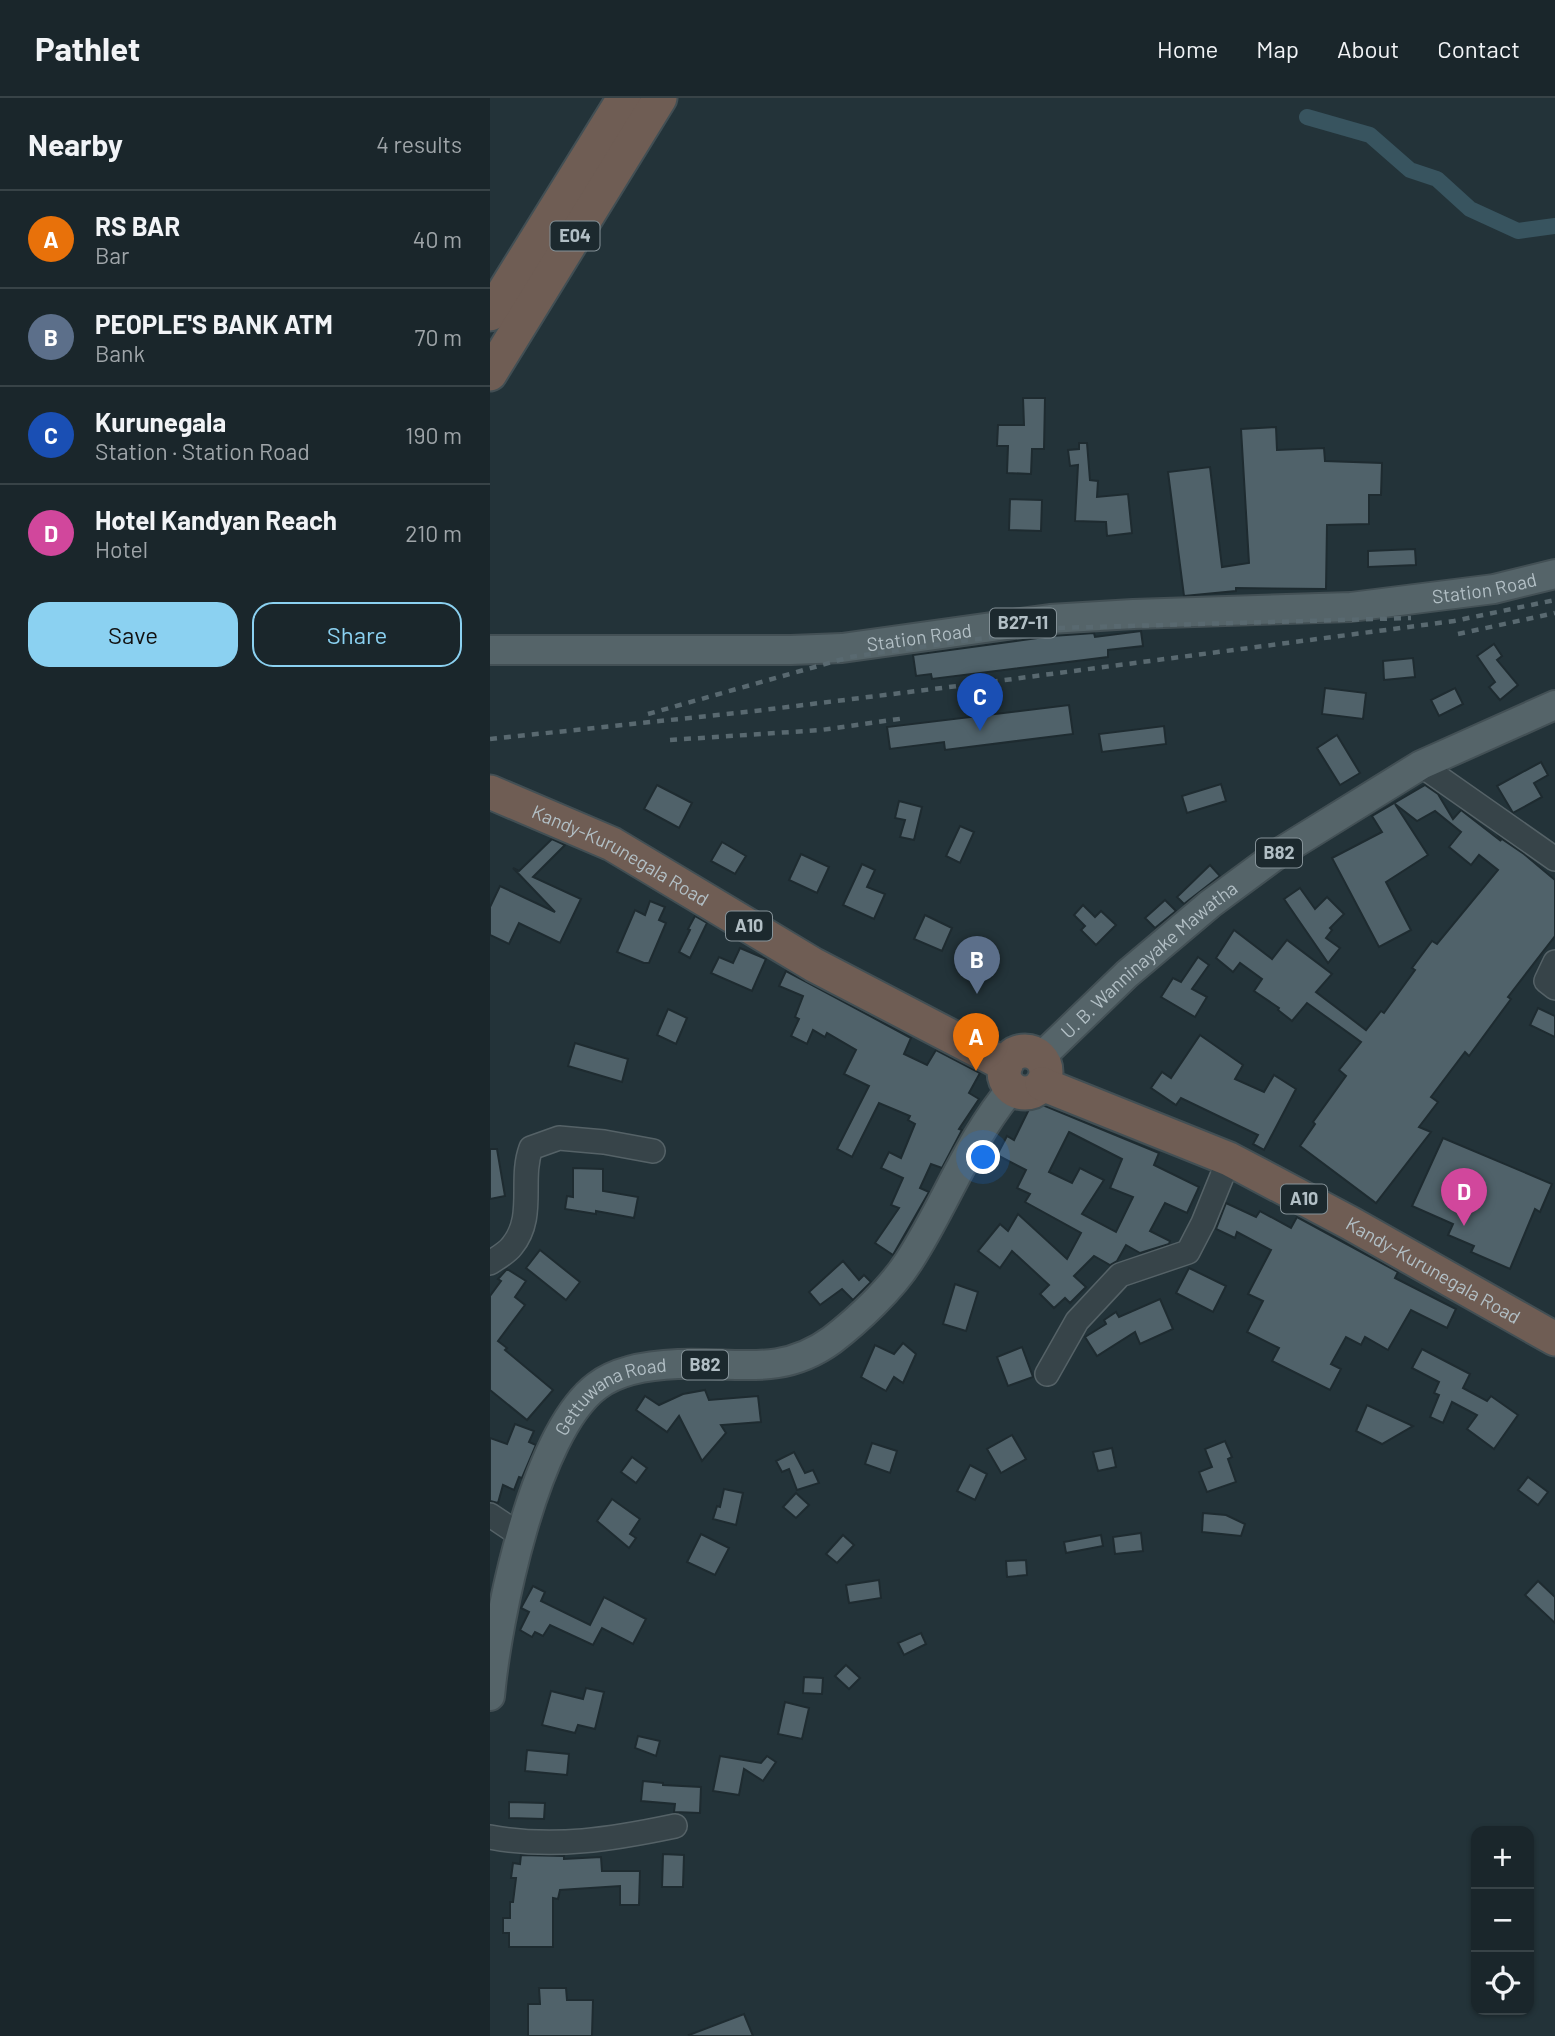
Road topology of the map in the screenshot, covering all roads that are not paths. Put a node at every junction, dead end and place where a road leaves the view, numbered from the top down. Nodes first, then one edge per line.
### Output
1 (600, 98) edge
2 (624, 98) edge
3 (660, 98) edge
4 (666, 98) edge
5 (633, 142) junction
6 (490, 312) edge
7 (490, 374) edge
8 (1555, 574) edge
9 (490, 650) edge
10 (1555, 705) edge
11 (1421, 765) junction
12 (490, 792) edge
13 (1555, 859) edge
14 (1555, 962) edge
15 (1555, 988) edge
16 (1025, 1074) junction
17 (653, 1151) dead end
18 (1229, 1159) junction
19 (490, 1263) edge
20 (1555, 1339) edge
21 (1047, 1374) dead end
22 (490, 1515) edge
23 (520, 1535) junction
24 (490, 1696) edge
25 (675, 1826) dead end
26 (490, 1837) edge

1 - 6 highway
2 - 6 highway, E04
3 - 5 highway, E04
4 - 5 highway
5 - 7 highway, E04
8 - 9 main road, Station Road / B27-11
10 - 11 main road, U. B. Wanninayake Mawatha / B82
11 - 13 street
11 - 16 main road, U. B. Wanninayake Mawatha / B82
12 - 16 highway, Kandy-Kurunegala Road / A10
14 - 15 street
16 - 18 highway, Kandy-Kurunegala Road / A10
16 - 23 main road, Gettuwana Road / B82
17 - 19 street
18 - 20 highway, Kandy-Kurunegala Road / A10
18 - 21 street
22 - 23 street
23 - 24 main road, Gettuwana Road / B82
25 - 26 street

